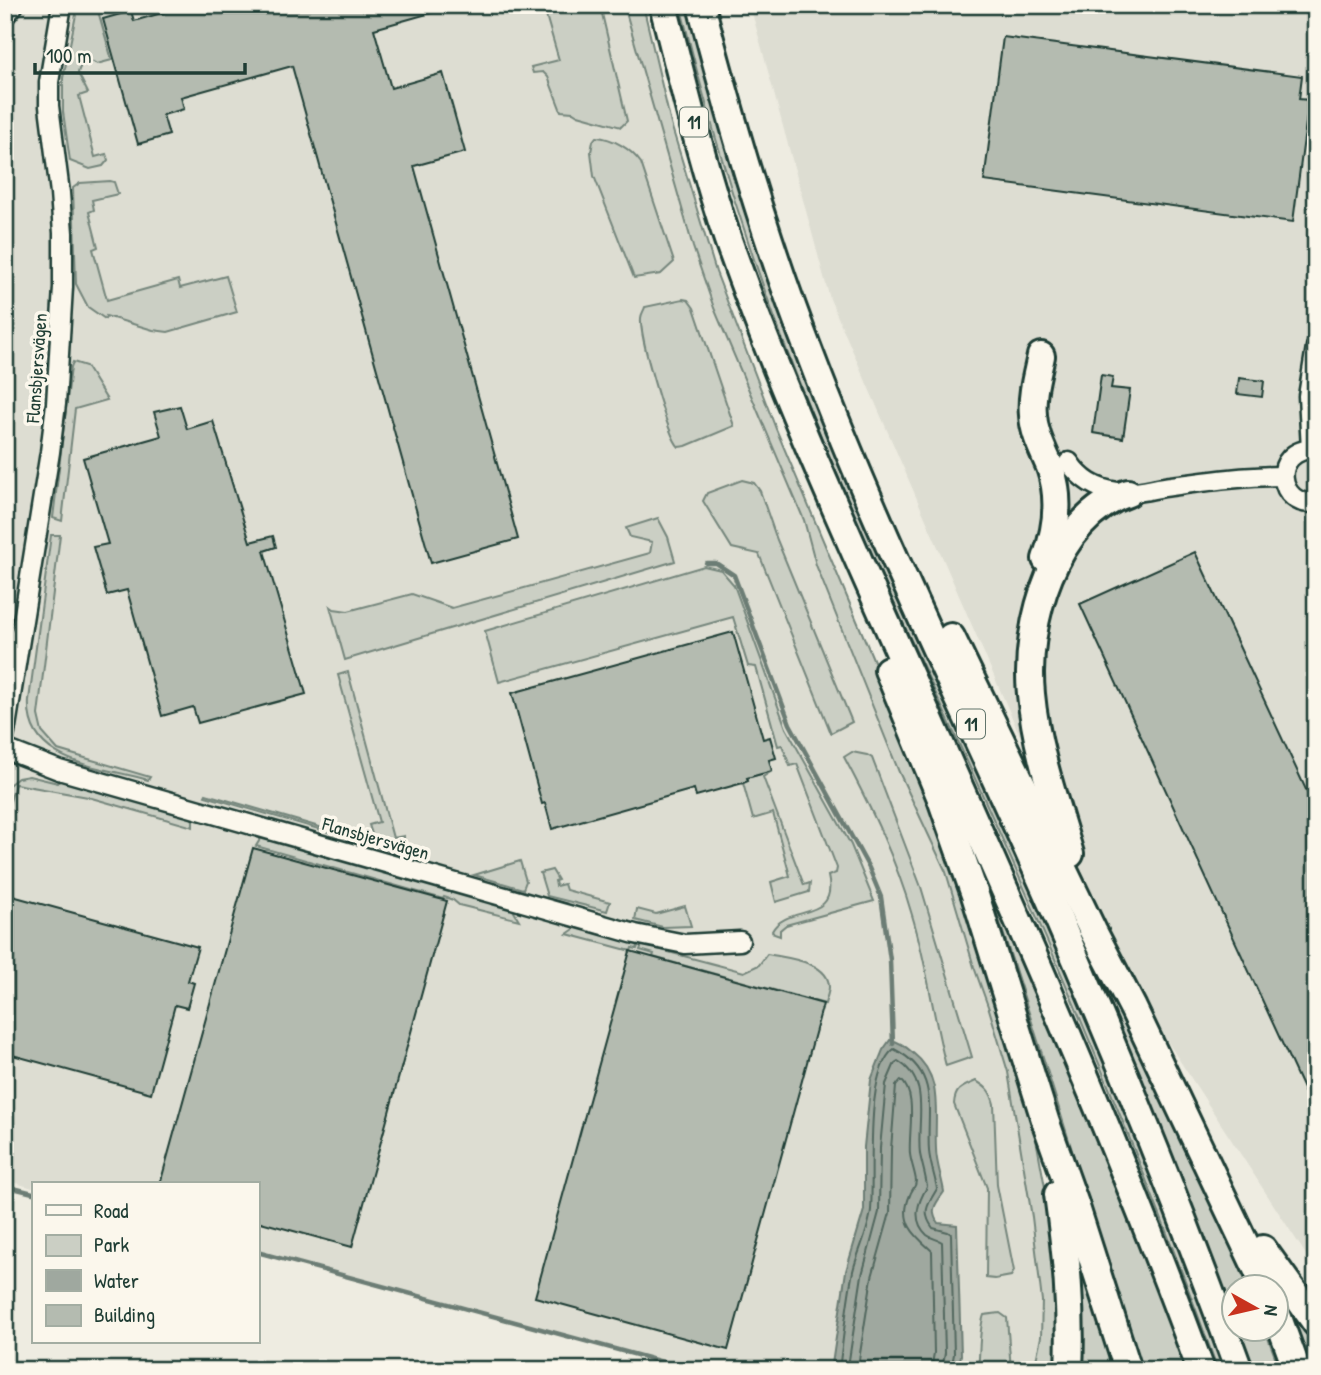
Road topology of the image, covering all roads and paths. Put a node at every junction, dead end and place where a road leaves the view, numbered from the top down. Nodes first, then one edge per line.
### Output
1 (15, 5) edge
2 (62, 5) edge
3 (663, 5) edge
4 (701, 5) edge
5 (5, 16) edge
6 (719, 73) junction
7 (1316, 347) edge
8 (1041, 356) dead end
9 (1313, 449) edge
10 (1069, 462) dead end
11 (1283, 476) junction
12 (1128, 493) junction
13 (1316, 502) edge
14 (833, 506) junction
15 (1029, 656) junction
16 (5, 733) edge
17 (5, 749) edge
18 (1093, 931) junction
19 (740, 942) dead end
20 (1046, 1123) junction
21 (1260, 1274) edge
22 (1316, 1323) edge
23 (1288, 1344) edge
24 (1069, 1370) edge
25 (1128, 1370) edge
26 (1201, 1370) edge
27 (1239, 1370) edge
28 (1297, 1370) edge

1 - 5 street
2 - 16 street, Flansbjersvägen
3 - 14 highway, 11
4 - 6 highway, 11
6 - 18 highway
6 - 27 highway, 11
7 - 9 street
8 - 15 highway
9 - 11 street
10 - 12 street
11 - 12 street
11 - 13 street
12 - 15 highway
14 - 20 highway
14 - 26 highway, 11
15 - 18 highway
17 - 19 street, Flansbjersvägen
18 - 21 highway
18 - 22 highway
20 - 24 highway
20 - 25 highway
23 - 28 highway

